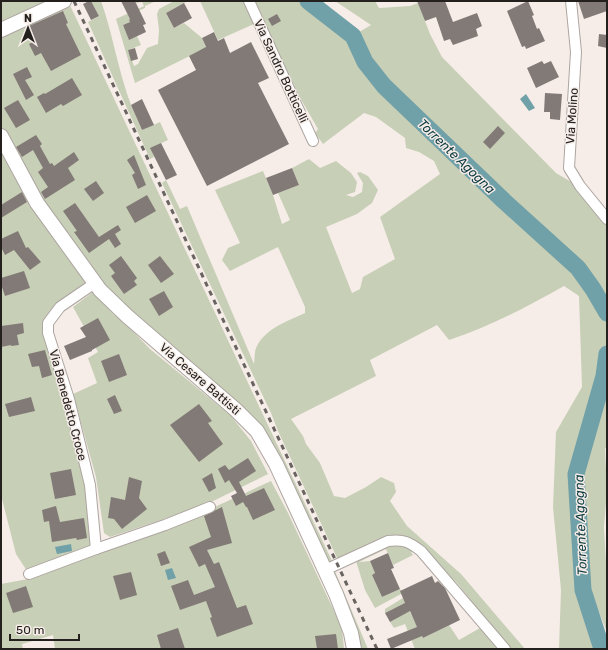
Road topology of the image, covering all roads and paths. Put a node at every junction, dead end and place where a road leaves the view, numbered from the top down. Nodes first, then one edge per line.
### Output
1 (249, 1) edge
2 (571, 1) edge
3 (60, 2) edge
4 (1, 30) edge
5 (1, 136) edge
6 (313, 140) dead end
7 (607, 218) edge
8 (95, 283) junction
9 (210, 507) dead end
10 (96, 548) junction
11 (325, 570) junction
12 (29, 574) dead end
13 (354, 649) edge
14 (505, 649) edge

1 - 6 street, Via Sandro Botticelli
2 - 7 street, Via Molino
3 - 4 street
5 - 8 street, Via Cesare Battisti
8 - 10 street, Via Benedetto Croce
8 - 11 street, Via Cesare Battisti
9 - 10 street
10 - 12 street
11 - 13 street, Via Cesare Battisti
11 - 14 street

